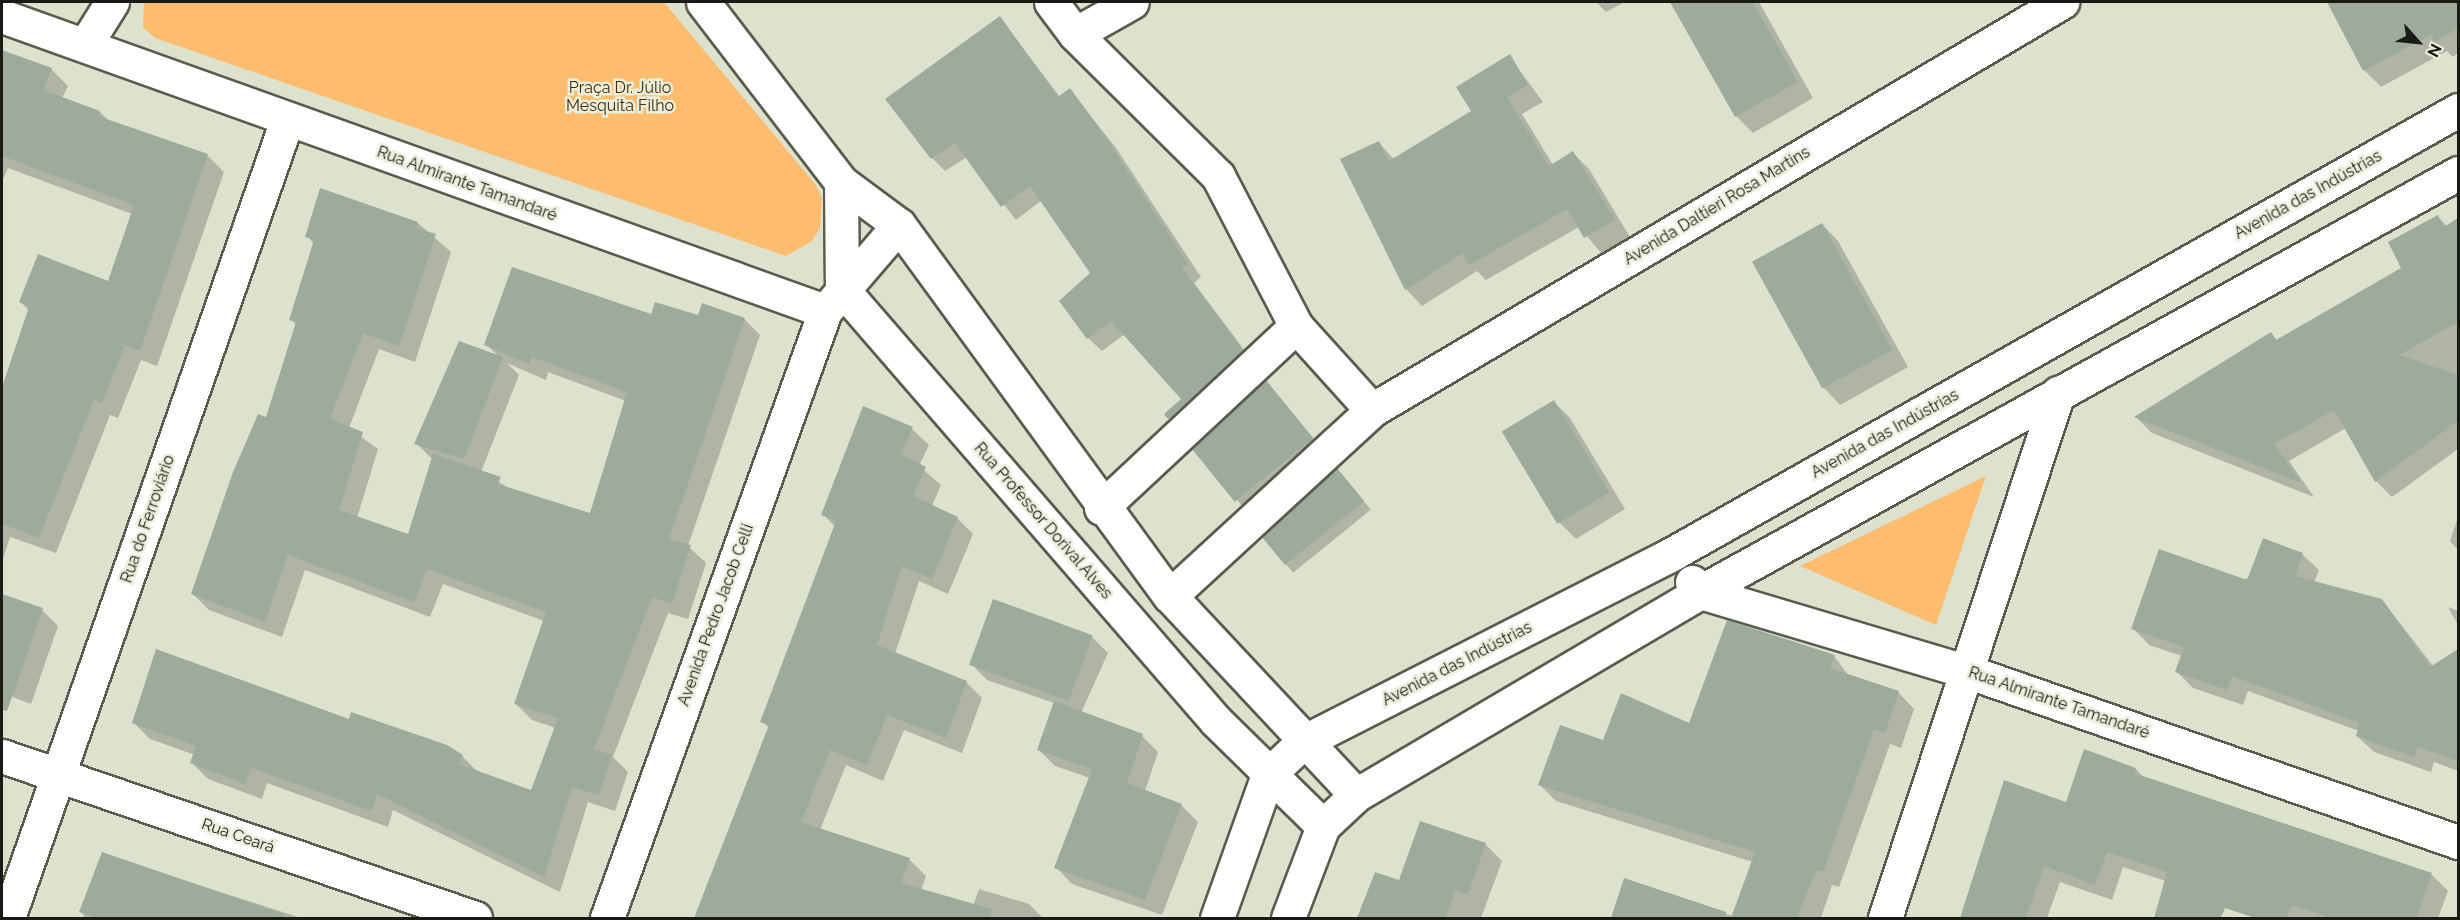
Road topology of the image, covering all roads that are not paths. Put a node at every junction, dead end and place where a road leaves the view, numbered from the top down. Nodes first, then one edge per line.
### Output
1 (112, 2) edge
2 (703, 2) edge
3 (1051, 2) edge
4 (1132, 2) edge
5 (2062, 2) edge
6 (2, 16) edge
7 (1076, 34) junction
8 (86, 45) junction
9 (2458, 110) edge
10 (287, 120) junction
11 (2458, 172) edge
12 (841, 182) junction
13 (899, 225) junction
14 (833, 300) junction
15 (1296, 326) junction
16 (2058, 393) junction
17 (1372, 410) junction
18 (1101, 508) junction
19 (1671, 555) junction
20 (1700, 592) junction
21 (1170, 596) junction
22 (1969, 672) junction
23 (1303, 742) junction
24 (2, 756) edge
25 (60, 774) junction
26 (1268, 775) junction
27 (1356, 795) junction
28 (1323, 826) junction
29 (2458, 842) edge
30 (8, 918) edge
31 (475, 918) edge
32 (607, 918) edge
33 (1216, 918) edge
34 (1288, 918) edge
35 (1885, 918) edge

1 - 8 street
2 - 12 street
3 - 7 street
4 - 7 street
5 - 17 street, Avenida Daltieri Rosa Martins
6 - 8 street, Rua Almirante Tamandaré
7 - 15 street
8 - 10 street, Rua Almirante Tamandaré
9 - 19 street, Avenida das Indústrias
10 - 14 street, Rua Almirante Tamandaré
10 - 25 street, Rua do Ferroviário
11 - 16 street
12 - 13 street
12 - 14 street
13 - 14 street
13 - 18 street
14 - 26 street, Rua Professor Dorival Alves
14 - 32 street, Avenida Pedro Jacob Celli
15 - 17 street
15 - 18 street
16 - 20 street
16 - 22 street
17 - 21 street, Avenida Daltieri Rosa Martins
18 - 21 street
19 - 20 street
19 - 23 street, Avenida das Indústrias
20 - 22 street, Rua Almirante Tamandaré
20 - 27 street
21 - 23 street
22 - 29 street, Rua Almirante Tamandaré
22 - 35 street
23 - 26 street, Avenida das Indústrias
23 - 27 street
24 - 25 street, Rua Ceará
25 - 30 street, Rua do Ferroviário
25 - 31 street, Rua Ceará
26 - 28 street, Rua Professor Dorival Alves
26 - 33 street
27 - 28 street
28 - 34 street

